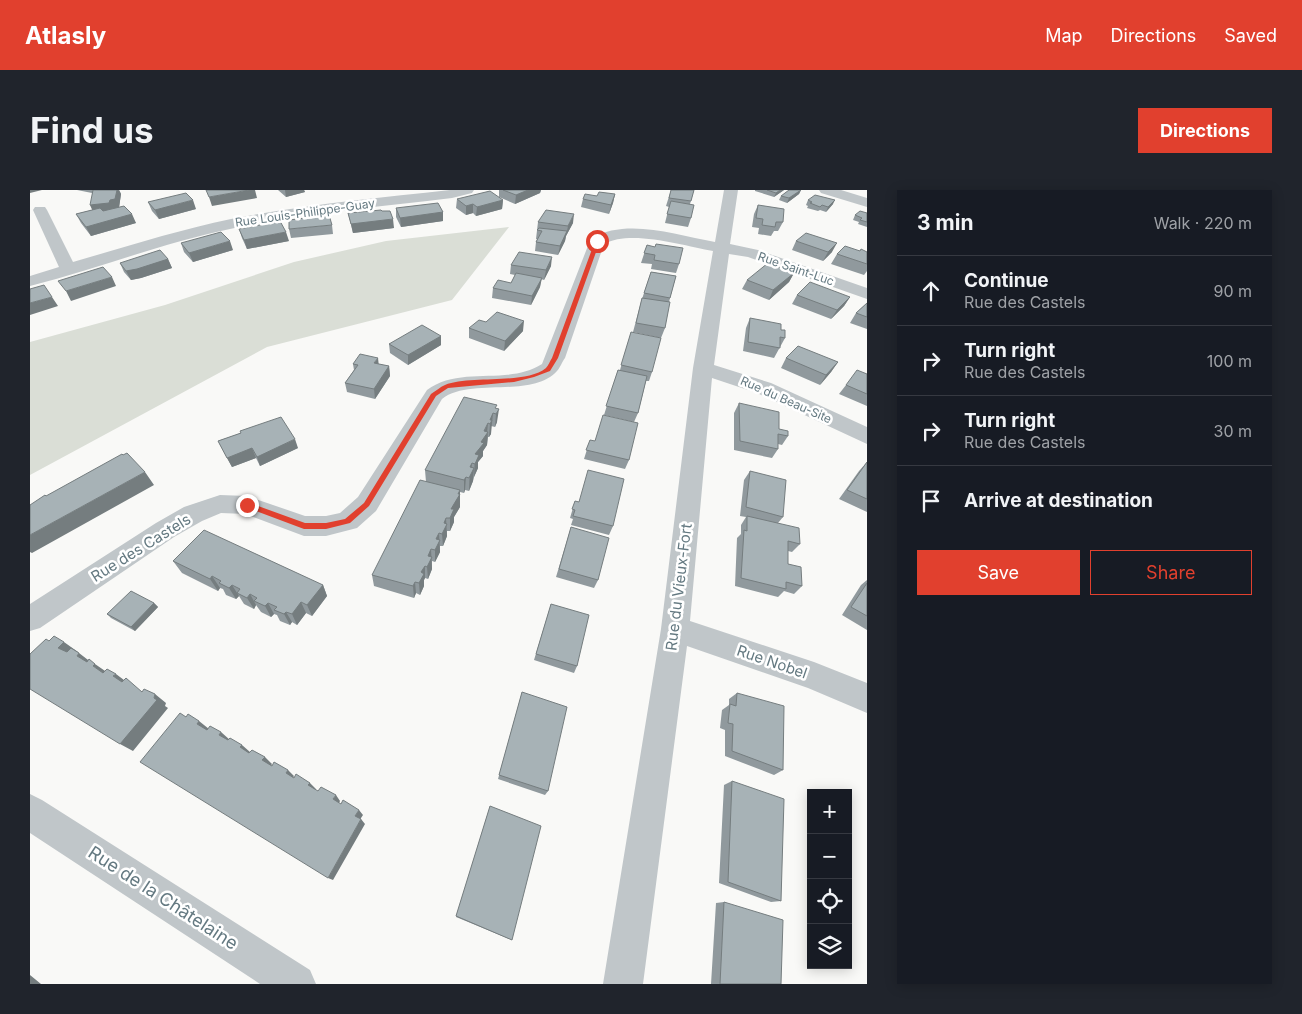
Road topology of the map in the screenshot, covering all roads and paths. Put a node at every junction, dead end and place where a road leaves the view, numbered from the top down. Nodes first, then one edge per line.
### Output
1 (339, 190) edge
2 (468, 190) edge
3 (731, 190) edge
4 (826, 190) edge
5 (867, 202) edge
6 (350, 206) junction
7 (40, 210) dead end
8 (723, 247) junction
9 (68, 269) junction
10 (30, 281) edge
11 (867, 294) edge
12 (704, 368) junction
13 (867, 436) edge
14 (30, 619) edge
15 (674, 629) junction
16 (867, 698) edge
17 (30, 812) edge
18 (296, 984) edge
19 (623, 984) edge

1 - 6 street
2 - 6 street, Rue Louis-Philippe-Guay
3 - 8 street, Rue du Vieux-Fort
4 - 5 street
6 - 9 street, Rue Louis-Philippe-Guay
7 - 9 street
8 - 11 street, Rue Saint-Luc
8 - 12 street, Rue du Vieux-Fort
8 - 14 street, Rue des Castels
9 - 10 street, Rue Louis-Philippe-Guay
12 - 13 street, Rue du Beau-Site
12 - 15 street, Rue du Vieux-Fort
15 - 16 street, Rue Nobel
15 - 19 street, Rue du Vieux-Fort
17 - 18 street, Rue de la Châtelaine

